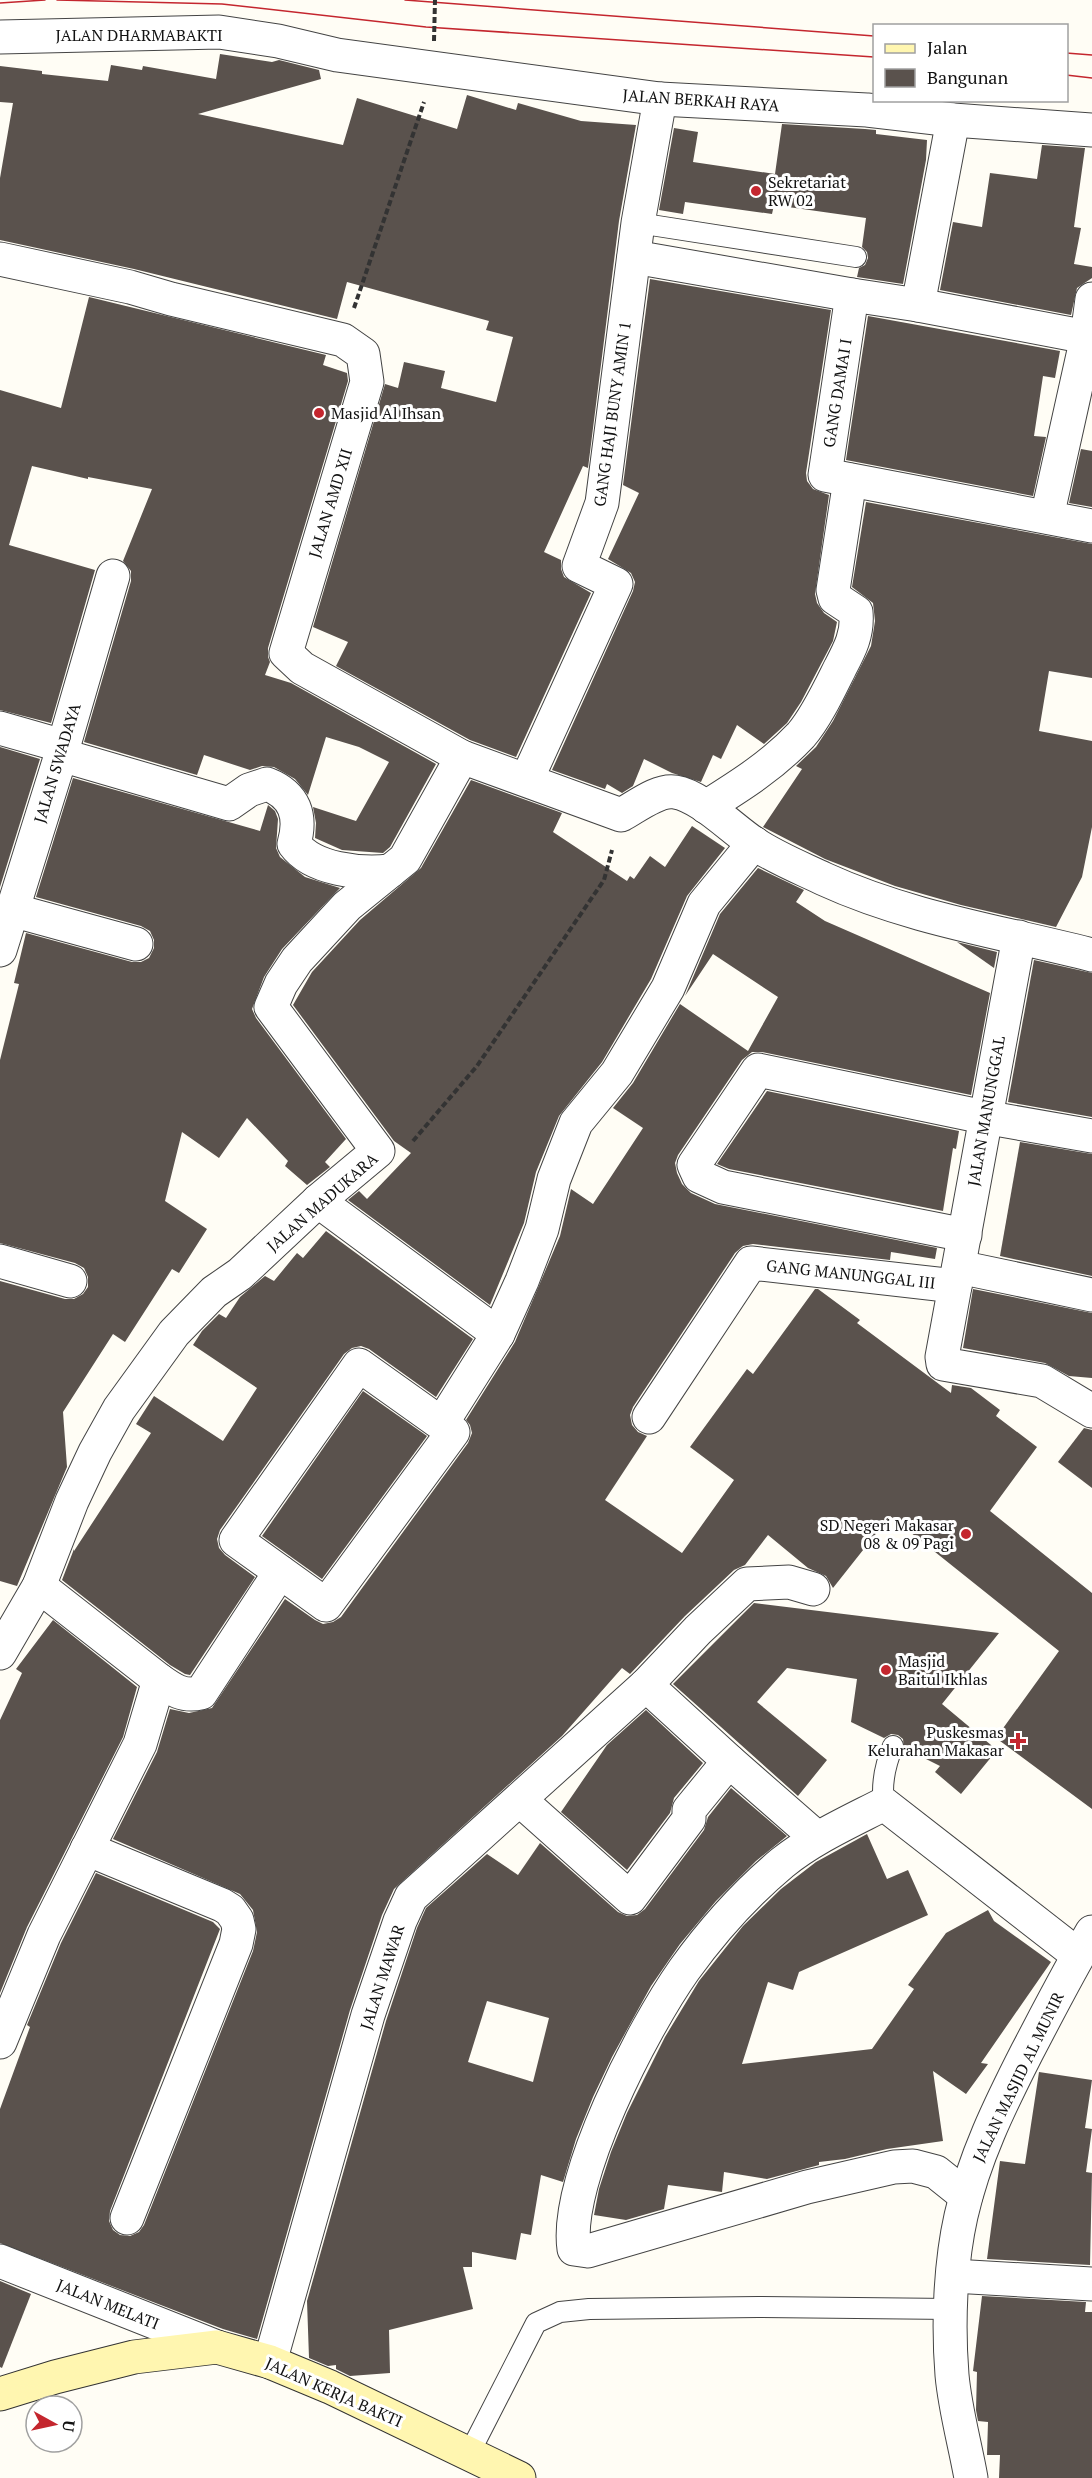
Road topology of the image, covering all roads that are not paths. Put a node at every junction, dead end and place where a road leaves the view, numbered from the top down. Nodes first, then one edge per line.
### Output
1 (0, 37) edge
2 (278, 41) joint
3 (660, 99) junction
4 (953, 120) junction
5 (1092, 130) edge
6 (638, 224) junction
7 (634, 257) junction
8 (856, 257) dead end
9 (0, 259) edge
10 (852, 295) junction
11 (1092, 299) edge
12 (918, 305) junction
13 (1087, 336) junction
14 (850, 480) junction
15 (1047, 517) junction
16 (1092, 526) edge
17 (113, 576) dead end
18 (0, 728) edge
19 (62, 750) junction
20 (462, 757) junction
21 (527, 779) junction
22 (706, 807) junction
23 (754, 843) junction
24 (390, 871) junction
25 (12, 910) junction
26 (1019, 937) junction
27 (136, 944) dead end
28 (0, 950) edge
29 (1092, 955) edge
30 (984, 1117) junction
31 (1092, 1136) edge
32 (318, 1201) junction
33 (964, 1235) junction
34 (0, 1261) edge
35 (957, 1276) junction
36 (70, 1281) dead end
37 (1092, 1295) edge
38 (498, 1334) junction
39 (1092, 1411) edge
40 (649, 1417) dead end
41 (442, 1423) junction
42 (280, 1572) junction
43 (39, 1586) junction
44 (813, 1589) dead end
45 (0, 1653) edge
46 (159, 1680) junction
47 (646, 1685) junction
48 (893, 1746) dead end
49 (729, 1761) junction
50 (520, 1800) junction
51 (884, 1804) junction
52 (818, 1838) junction
53 (87, 1849) junction
54 (1085, 1943) edge
55 (0, 2042) edge
56 (966, 2196) junction
57 (127, 2218) dead end
58 (0, 2261) edge
59 (953, 2276) junction
60 (1092, 2284) edge
61 (951, 2309) junction
62 (217, 2347) junction
63 (270, 2362) junction
64 (0, 2394) edge
65 (469, 2454) junction
66 (519, 2478) edge
67 (971, 2478) edge

1 - 2 street, JALAN DHARMABAKTI
2 - 3 street, JALAN BERKAH RAYA
3 - 4 street, JALAN BERKAH RAYA
3 - 6 street
4 - 5 street, JALAN BERKAH RAYA
4 - 12 street
6 - 7 street
6 - 8 lane
7 - 10 street
7 - 21 street, GANG HAJI BUNY AMIN 1
9 - 20 street, JALAN AMD XII
10 - 12 street
10 - 14 street, GANG DAMAI I
11 - 13 street
12 - 13 street
13 - 15 street
14 - 15 street, GANG DAMAI I
14 - 22 street
15 - 16 street, GANG DAMAI I
17 - 19 street, JALAN SWADAYA
18 - 19 street
19 - 24 street
19 - 25 street, JALAN SWADAYA
20 - 21 street, JALAN AMD XII
20 - 24 street
21 - 22 street, JALAN AMD XII
22 - 23 street
23 - 26 street
23 - 38 street
24 - 32 street, JALAN MADUKARA
25 - 27 street
25 - 28 street, JALAN SWADAYA
26 - 29 street
26 - 30 street, JALAN MANUNGGAL
30 - 31 street
30 - 33 street, JALAN MANUNGGAL
30 - 33 street
32 - 38 street
32 - 43 street, JALAN MADUKARA
33 - 35 street, JALAN MANUNGGAL
34 - 36 street
35 - 37 street
35 - 39 street, JALAN MANUNGGAL
35 - 40 street, GANG MANUNGGAL III
38 - 41 street
41 - 42 street
41 - 42 street
42 - 46 street
43 - 45 street, JALAN MADUKARA
43 - 46 street
44 - 47 street, JALAN MAWAR
46 - 53 street
47 - 49 street
47 - 50 street, JALAN MAWAR
48 - 51 lane
49 - 50 street
49 - 52 street
50 - 63 street, JALAN MAWAR
51 - 52 street
51 - 54 street
52 - 56 street
53 - 55 street
53 - 57 street
54 - 56 street, JALAN MASJID AL MUNIR
56 - 59 street, JALAN MASJID AL MUNIR
58 - 62 street, JALAN MELATI
59 - 60 street
59 - 61 street, JALAN MASJID AL MUNIR
61 - 65 lane
61 - 67 street, JALAN MASJID AL MUNIR
62 - 63 street, JALAN KERJA BAKTI
62 - 64 street, JALAN KERJA BAKTI
63 - 65 street, JALAN KERJA BAKTI
65 - 66 street, JALAN KERJA BAKTI

